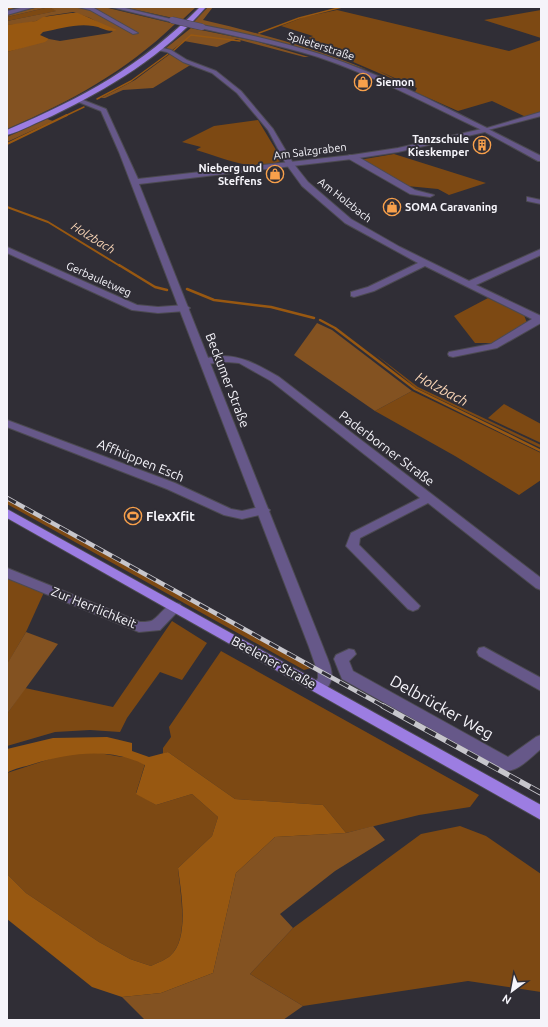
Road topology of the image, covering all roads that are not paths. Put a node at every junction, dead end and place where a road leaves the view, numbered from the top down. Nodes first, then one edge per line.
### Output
1 (32, 7) edge
2 (81, 7) edge
3 (114, 7) edge
4 (203, 7) edge
5 (7, 13) edge
6 (135, 33) dead end
7 (159, 49) junction
8 (78, 100) junction
9 (541, 114) edge
10 (486, 130) junction
11 (7, 133) edge
12 (352, 157) junction
13 (541, 159) edge
14 (290, 164) junction
15 (135, 182) junction
16 (430, 195) dead end
17 (530, 199) dead end
18 (541, 202) edge
19 (7, 250) edge
20 (541, 252) edge
21 (425, 263) junction
22 (470, 284) junction
23 (354, 294) dead end
24 (185, 308) junction
25 (541, 320) edge
26 (453, 354) dead end
27 (206, 361) junction
28 (7, 423) edge
29 (429, 498) junction
30 (264, 510) junction
31 (7, 513) edge
32 (7, 573) edge
33 (541, 585) edge
34 (413, 606) dead end
35 (175, 607) junction
36 (484, 652) dead end
37 (349, 654) dead end
38 (541, 685) edge
39 (319, 688) junction
40 (541, 741) edge
41 (541, 813) edge

1 - 5 street
2 - 6 street
3 - 10 street, Splieterstraße, bridge
4 - 7 main road
7 - 8 main road
7 - 14 street, Am Holzbach
8 - 11 main road
8 - 15 street, Beckumer Straße
9 - 10 street
10 - 12 street, Am Salzgraben
10 - 13 street, Splieterstraße
12 - 14 street, Am Salzgraben
12 - 16 street
14 - 15 street, Am Salzgraben
14 - 21 street, Am Holzbach
15 - 24 street, Beckumer Straße
17 - 18 street
19 - 24 street, Gerbauletweg
20 - 22 street
21 - 22 street, Am Holzbach
21 - 23 street
22 - 25 street, Am Holzbach
24 - 27 street, Beckumer Straße
25 - 26 street, Am Holzbach
27 - 29 street, Paderborner Straße
27 - 30 street, Beckumer Straße
28 - 30 street, Affhüppen Esch
29 - 33 street, Paderborner Straße
29 - 34 street
30 - 39 street, Beckumer Straße
31 - 35 main road, Beelener Straße
32 - 35 street, Zur Herrlichkeit
35 - 39 main road, Beelener Straße
36 - 38 street
37 - 40 street, Delbrücker Weg
39 - 41 main road, Beelener Straße

